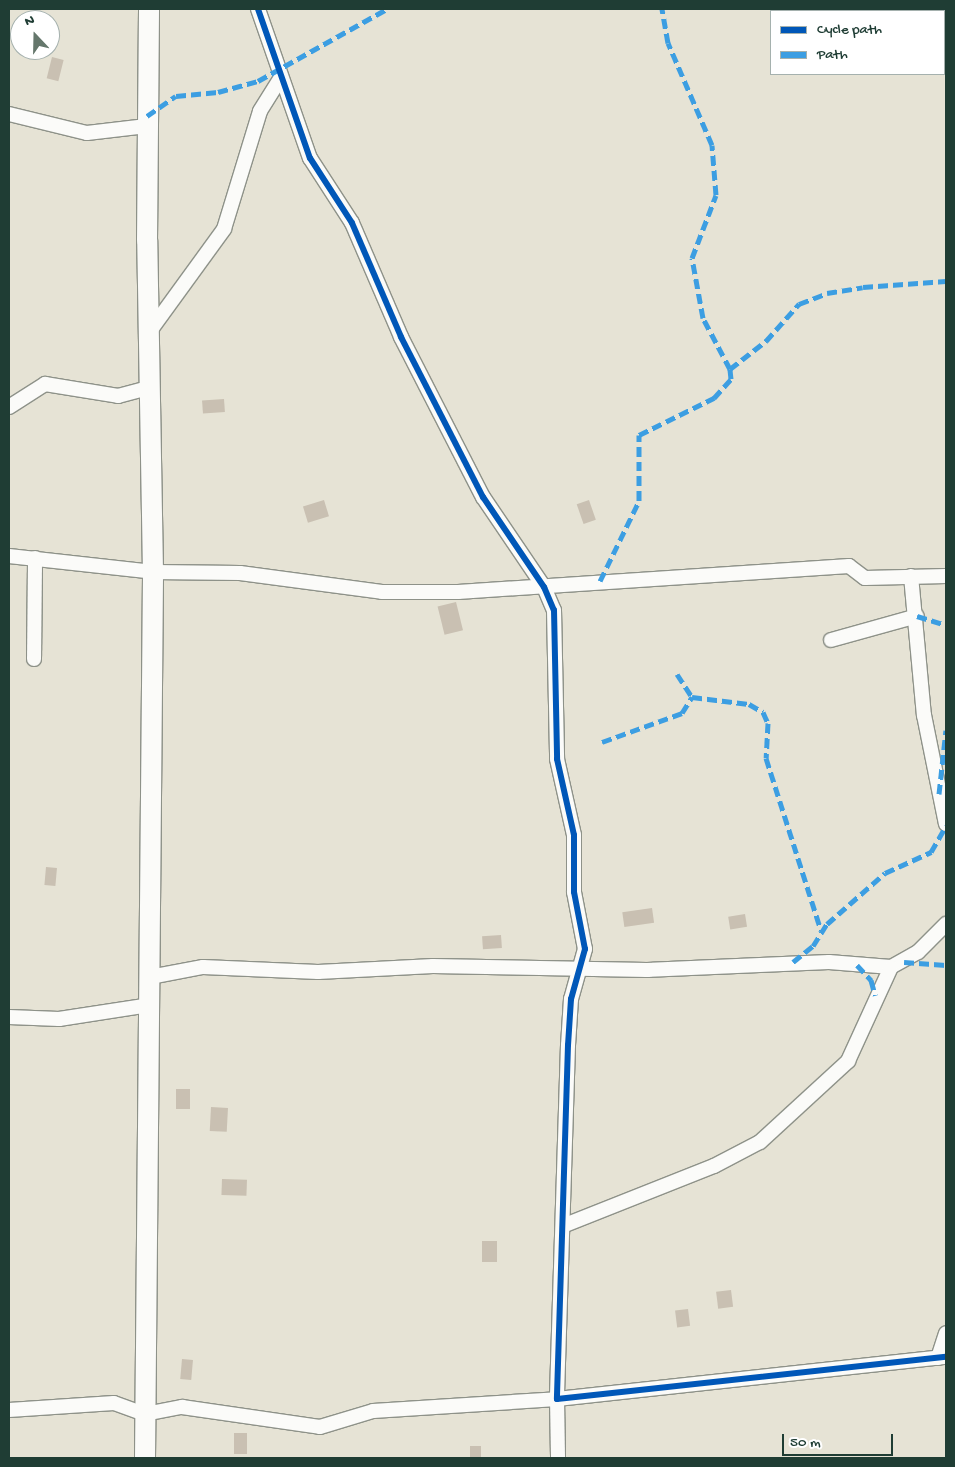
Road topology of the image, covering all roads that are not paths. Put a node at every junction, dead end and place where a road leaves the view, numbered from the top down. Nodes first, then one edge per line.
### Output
1 (149, 9) edge
2 (258, 9) edge
3 (281, 78) junction
4 (9, 114) edge
5 (147, 126) junction
6 (150, 331) junction
7 (151, 388) junction
8 (9, 407) edge
9 (9, 556) edge
10 (35, 558) junction
11 (153, 572) junction
12 (911, 576) junction
13 (946, 576) edge
14 (544, 587) junction
15 (917, 616) junction
16 (832, 640) dead end
17 (34, 659) dead end
18 (946, 824) edge
19 (946, 924) edge
20 (890, 967) junction
21 (580, 969) junction
22 (150, 977) junction
23 (149, 1005) junction
24 (9, 1017) edge
25 (565, 1225) junction
26 (946, 1333) edge
27 (942, 1358) edge
28 (557, 1398) junction
29 (9, 1410) edge
30 (145, 1414) junction
31 (145, 1458) edge
32 (558, 1458) edge

1 - 5 main road
2 - 3 street
3 - 6 street
3 - 14 street
4 - 5 street
5 - 6 main road
6 - 7 main road
7 - 8 street
7 - 11 main road
9 - 10 street
10 - 11 street
10 - 17 street
11 - 14 street
11 - 22 main road
12 - 13 street
12 - 14 street
12 - 15 street
14 - 21 street
15 - 16 street
15 - 18 street
19 - 20 street
20 - 21 street
20 - 25 street
21 - 22 street
21 - 25 street
22 - 23 main road
23 - 24 street
23 - 30 main road
25 - 28 street
26 - 27 street
27 - 28 street
28 - 30 street
28 - 32 street
29 - 30 street
30 - 31 main road

